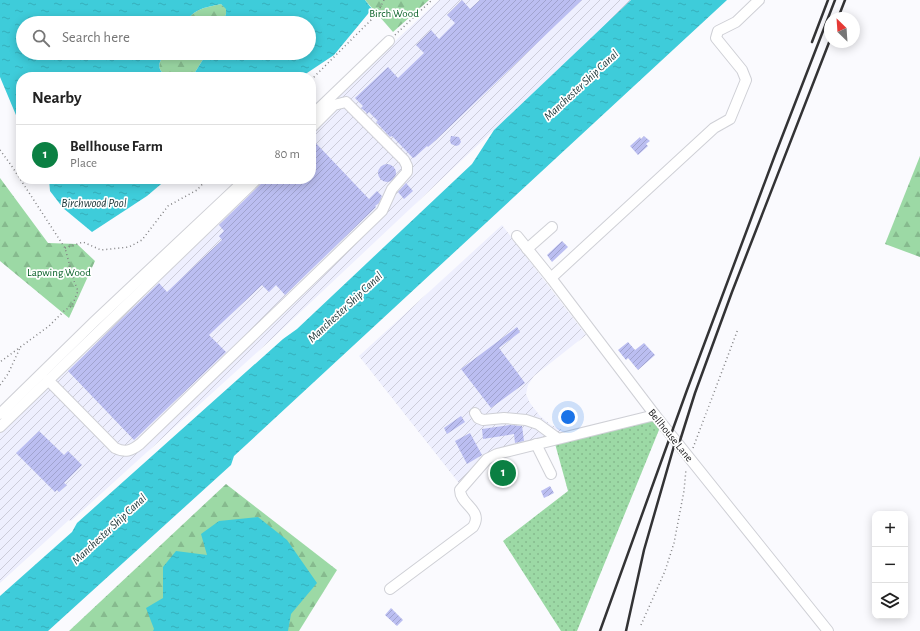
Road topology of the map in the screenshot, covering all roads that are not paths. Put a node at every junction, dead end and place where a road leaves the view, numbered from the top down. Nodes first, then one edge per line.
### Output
1 (759, 0) edge
2 (389, 41) road end
3 (316, 111) edge
4 (316, 123) edge
5 (241, 184) edge
6 (252, 184) edge
7 (552, 227) dead end
8 (517, 236) dead end
9 (527, 248) junction
10 (551, 278) junction
11 (48, 380) junction
12 (0, 414) edge
13 (475, 414) dead end
14 (654, 415) junction
15 (0, 427) edge
16 (557, 438) junction
17 (536, 444) junction
18 (551, 474) dead end
19 (390, 588) dead end
20 (828, 631) edge

1 - 10 street
2 - 3 street
4 - 11 street
5 - 12 street
6 - 11 street
7 - 9 street
8 - 9 street, Bellhouse Lane
9 - 10 street, Bellhouse Lane
10 - 14 street, Bellhouse Lane
11 - 15 street
13 - 16 street
14 - 16 street
14 - 20 street, Bellhouse Lane
16 - 17 street
17 - 18 street
17 - 19 street

